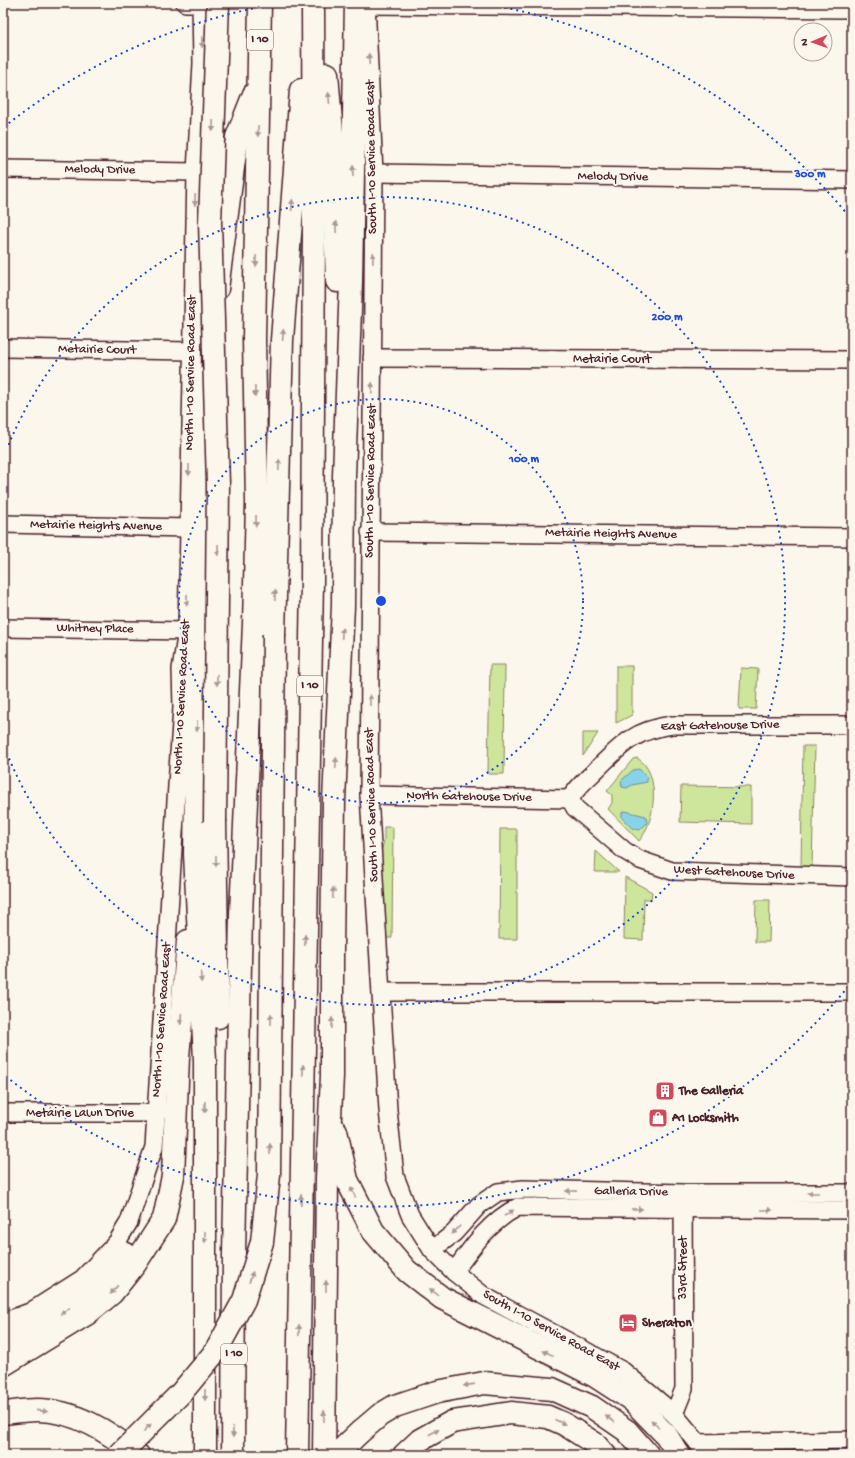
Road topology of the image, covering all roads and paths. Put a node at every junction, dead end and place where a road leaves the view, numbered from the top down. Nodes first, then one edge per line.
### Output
1 (185, 3) edge
2 (200, 3) edge
3 (218, 3) edge
4 (260, 3) edge
5 (307, 3) edge
6 (313, 3) edge
7 (320, 3) edge
8 (362, 4) edge
9 (852, 9) edge
10 (260, 78) junction
11 (3, 168) edge
12 (196, 172) junction
13 (374, 173) junction
14 (852, 180) edge
15 (3, 348) edge
16 (191, 350) junction
17 (372, 358) junction
18 (852, 360) edge
19 (344, 476) junction
20 (3, 524) edge
21 (189, 528) junction
22 (370, 532) junction
23 (852, 537) edge
24 (3, 628) edge
25 (187, 630) junction
26 (852, 725) edge
27 (369, 796) junction
28 (570, 799) junction
29 (195, 854) junction
30 (852, 877) edge
31 (381, 992) junction
32 (852, 992) edge
33 (332, 1076) junction
34 (157, 1112) junction
35 (3, 1113) edge
36 (175, 1128) junction
37 (852, 1193) edge
38 (683, 1201) junction
39 (235, 1210) junction
40 (852, 1210) edge
41 (432, 1250) junction
42 (454, 1272) junction
43 (3, 1322) edge
44 (3, 1342) edge
45 (3, 1365) edge
46 (3, 1413) edge
47 (674, 1414) junction
48 (852, 1440) edge
49 (703, 1449) edge
50 (119, 1455) edge
51 (138, 1455) edge
52 (205, 1455) edge
53 (233, 1455) edge
54 (297, 1455) edge
55 (324, 1455) edge
56 (336, 1455) edge
57 (404, 1455) edge
58 (605, 1455) edge
59 (648, 1455) edge
60 (679, 1455) edge

1 - 2 street
2 -> 12 street, North I-10 Service Road East
3 -> 39 highway, bridge
4 - 10 highway, I 10
50 -> 5 highway, bridge
54 -> 6 highway, I 10
19 -> 7 highway
8 - 9 street
13 -> 8 street, South I-10 Service Road East
19 -> 8 highway
10 -> 29 highway
10 -> 39 highway, I 10
11 - 12 street, Melody Drive
12 -> 16 street, North I-10 Service Road East
13 - 14 street, Melody Drive
17 -> 13 street, South I-10 Service Road East
15 - 16 street, Metairie Court
16 -> 21 street, North I-10 Service Road East
17 - 18 street, Metairie Court
22 -> 17 street, South I-10 Service Road East
33 -> 19 highway
20 - 21 street, Metairie Heights Avenue
21 -> 25 street, North I-10 Service Road East
22 - 23 street, Metairie Heights Avenue
27 -> 22 street, South I-10 Service Road East
24 - 25 street, Whitney Place
25 - 34 street, North I-10 Service Road East
26 - 28 street, East Gatehouse Drive
27 - 28 street, North Gatehouse Drive
27 - 31 street, South I-10 Service Road East
28 - 30 street, West Gatehouse Drive
29 -> 36 highway
29 -> 52 highway
31 - 32 street
31 - 41 street, South I-10 Service Road East
55 -> 33 highway
60 -> 33 highway
34 - 35 street, Metairie Lawn Drive
34 - 43 street, North I-10 Service Road East
36 -> 44 highway
36 -> 45 highway
37 -> 38 street, Galleria Drive
38 -> 40 street, Galleria Drive
38 -> 41 street, Galleria Drive
42 -> 38 street, Galleria Drive
38 - 47 street, 33rd Street
39 -> 53 highway, I 10
41 - 42 street, South I-10 Service Road East
42 - 47 street, South I-10 Service Road East
46 -> 51 highway
47 - 49 street, South I-10 Service Road East
48 - 49 street
59 -> 56 highway
57 -> 58 highway

